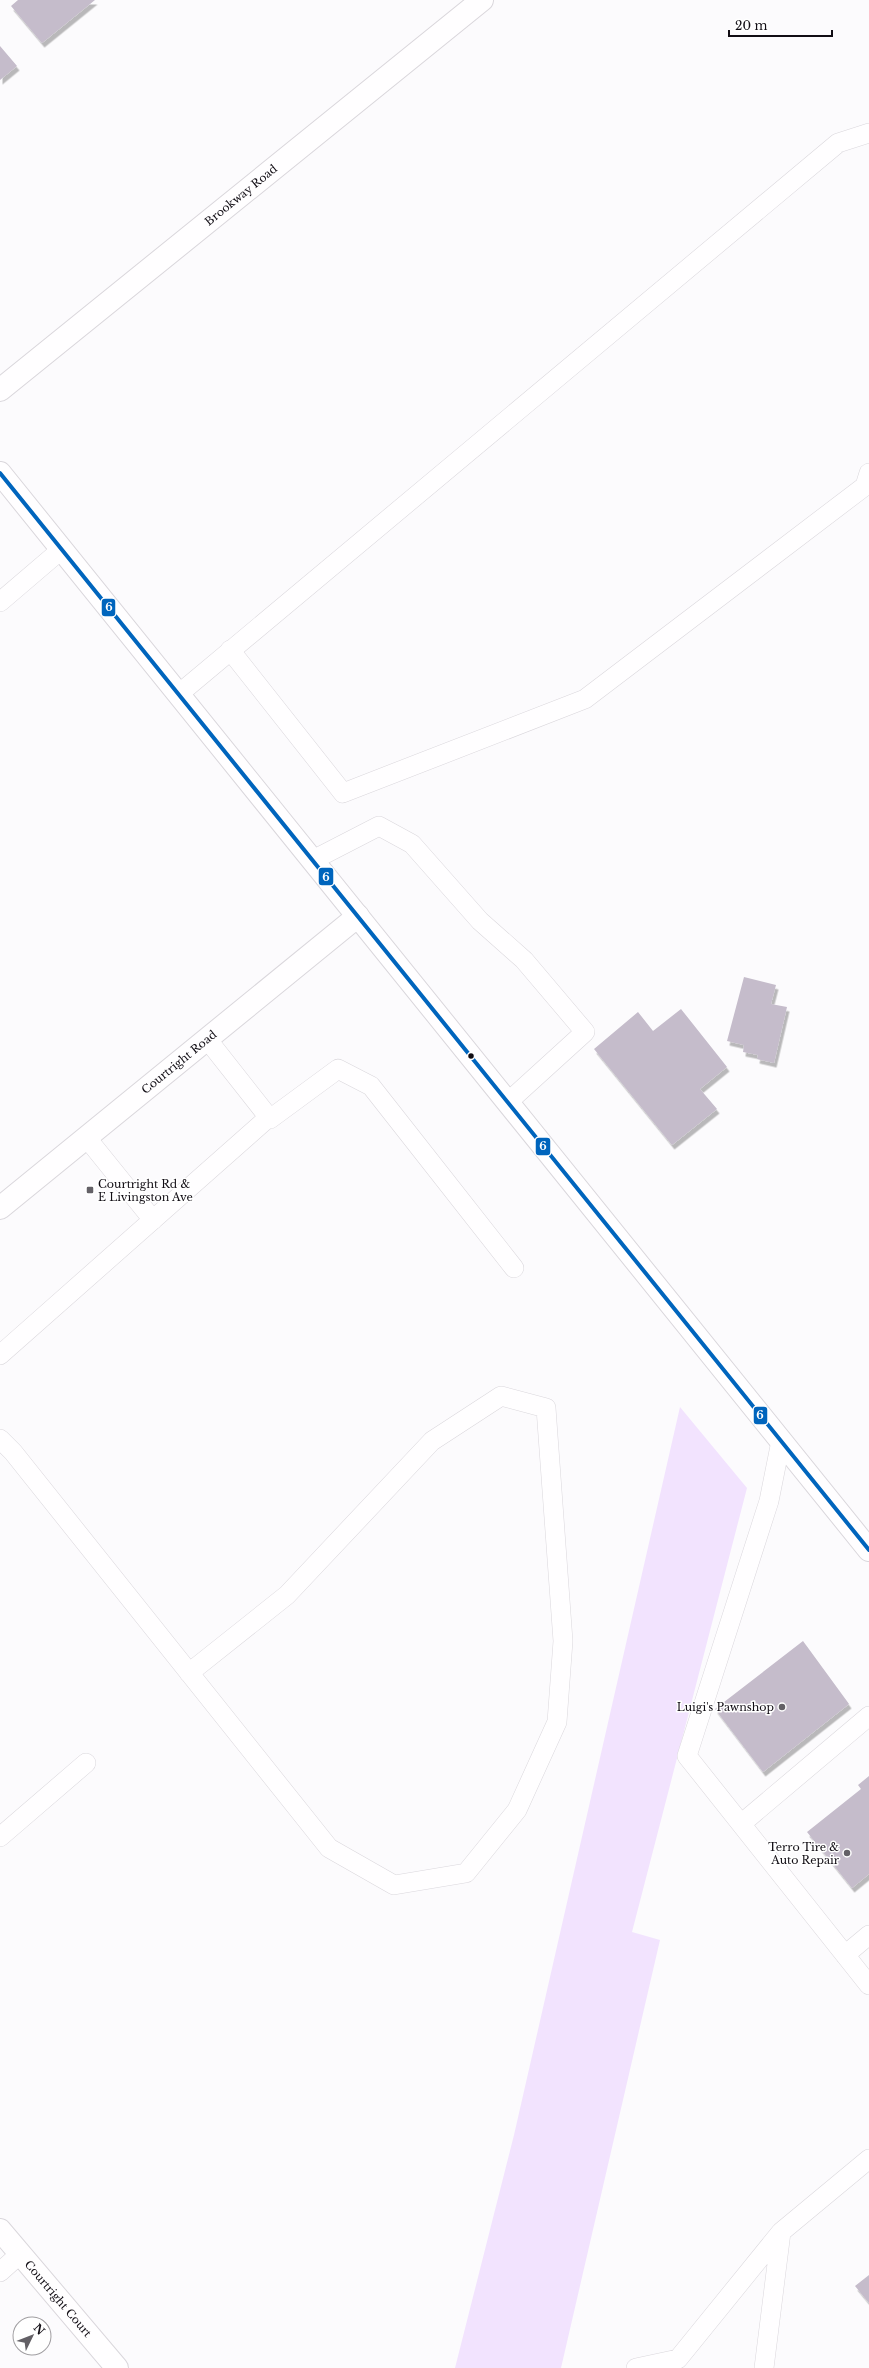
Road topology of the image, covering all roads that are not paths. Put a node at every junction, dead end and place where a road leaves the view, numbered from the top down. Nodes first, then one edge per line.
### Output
1 (482, 0) edge
2 (869, 133) edge
3 (0, 390) edge
4 (0, 472) edge
5 (869, 472) edge
6 (62, 550) junction
7 (0, 602) edge
8 (230, 650) junction
9 (180, 693) junction
10 (313, 860) junction
11 (358, 916) junction
12 (207, 1039) junction
13 (508, 1102) junction
14 (268, 1118) junction
15 (86, 1137) junction
16 (0, 1208) edge
17 (153, 1220) junction
18 (514, 1268) dead end
19 (0, 1355) edge
20 (0, 1439) edge
21 (781, 1441) junction
22 (869, 1550) edge
23 (189, 1673) junction
24 (869, 1716) edge
25 (86, 1763) dead end
26 (741, 1824) junction
27 (0, 1837) edge
28 (869, 1935) edge
29 (845, 1954) junction
30 (869, 1985) edge
31 (869, 2159) edge
32 (0, 2230) edge
33 (781, 2232) junction
34 (20, 2254) junction
35 (0, 2272) edge
36 (117, 2368) edge
37 (636, 2368) edge
38 (764, 2368) edge

1 - 3 main road, Brookway Road
2 - 8 lane
4 - 6 main road
5 - 8 lane
6 - 7 lane
6 - 9 main road
8 - 9 lane
9 - 10 main road
10 - 11 main road
10 - 13 lane
11 - 12 main road, Courtright Road
11 - 13 main road
12 - 14 lane
12 - 15 main road, Courtright Road
13 - 21 main road
14 - 17 lane
14 - 18 lane
15 - 16 main road, Courtright Road
15 - 17 lane
17 - 19 lane
20 - 23 lane
21 - 22 main road
21 - 26 lane
23 - 23 lane
24 - 26 lane
25 - 27 lane
26 - 29 lane
28 - 29 lane
29 - 30 lane
31 - 33 lane
32 - 34 main road, Courtright Court
33 - 37 lane
33 - 38 lane
34 - 35 lane
34 - 36 main road, Courtright Court

